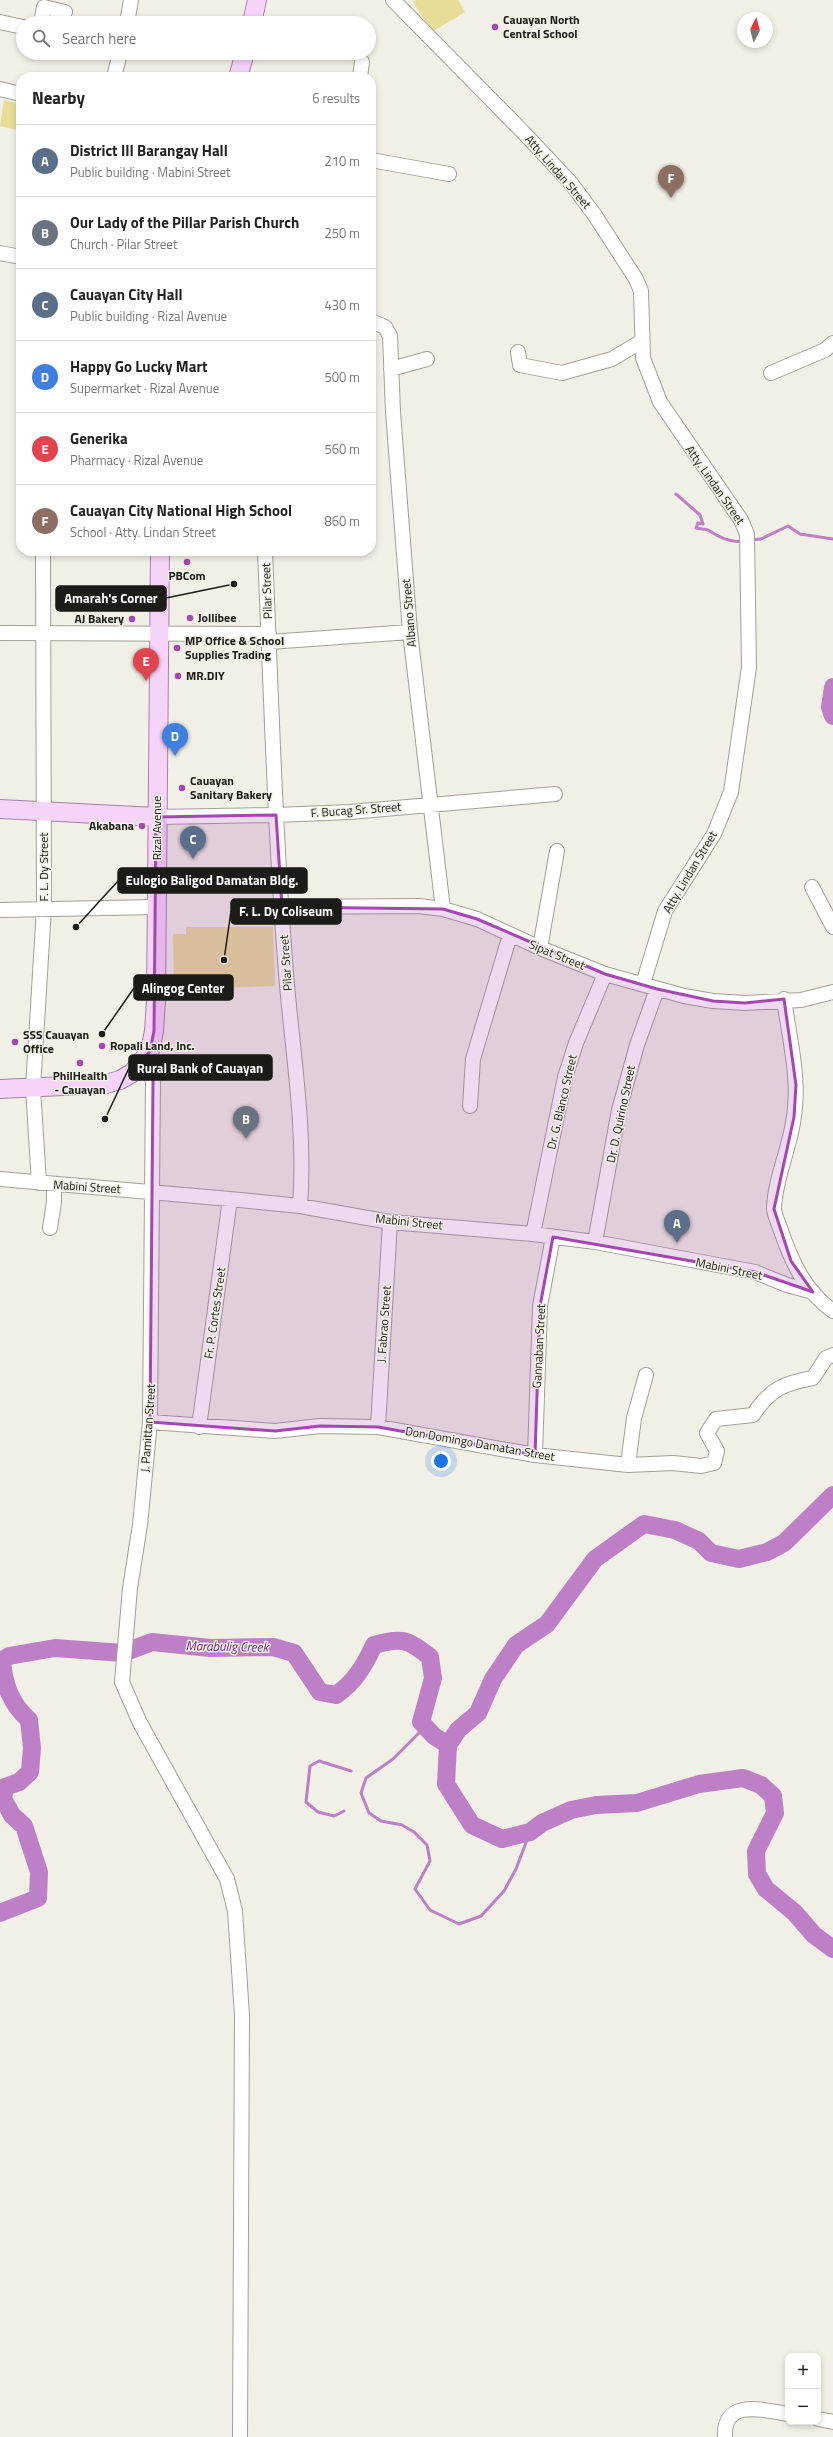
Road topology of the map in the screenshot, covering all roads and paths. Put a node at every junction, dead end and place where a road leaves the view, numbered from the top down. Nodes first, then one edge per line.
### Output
1 (130, 0) edge
2 (257, 0) edge
3 (393, 0) edge
4 (65, 12) dead end
5 (42, 16) edge
6 (128, 16) edge
7 (254, 16) edge
8 (0, 22) edge
9 (16, 26) edge
10 (118, 60) edge
11 (243, 60) edge
12 (362, 62) dead end
13 (115, 72) edge
14 (239, 72) edge
15 (361, 72) edge
16 (0, 89) edge
17 (16, 93) edge
18 (376, 161) edge
19 (449, 174) dead end
20 (0, 253) edge
21 (16, 256) edge
22 (376, 323) edge
23 (642, 340) junction
24 (833, 343) edge
25 (518, 352) dead end
26 (428, 359) dead end
27 (391, 369) junction
28 (771, 373) dead end
29 (43, 556) edge
30 (160, 556) edge
31 (265, 556) edge
32 (45, 632) junction
33 (410, 632) junction
34 (0, 633) edge
35 (159, 633) junction
36 (269, 638) junction
37 (555, 794) dead end
38 (432, 804) junction
39 (0, 809) edge
40 (44, 810) junction
41 (276, 815) junction
42 (156, 817) junction
43 (557, 851) dead end
44 (812, 887) dead end
45 (157, 907) junction
46 (282, 907) junction
47 (44, 908) junction
48 (443, 909) junction
49 (0, 910) edge
50 (833, 927) edge
51 (510, 935) junction
52 (540, 948) junction
53 (605, 974) junction
54 (643, 984) junction
55 (657, 989) junction
56 (833, 992) edge
57 (784, 999) junction
58 (140, 1064) junction
59 (33, 1088) junction
60 (0, 1089) edge
61 (470, 1106) dead end
62 (0, 1179) edge
63 (38, 1183) junction
64 (54, 1185) junction
65 (153, 1192) junction
66 (230, 1198) junction
67 (300, 1206) junction
68 (390, 1222) junction
69 (50, 1228) dead end
70 (533, 1234) junction
71 (553, 1237) junction
72 (596, 1242) junction
73 (812, 1292) junction
74 (833, 1310) edge
75 (833, 1355) edge
76 (646, 1375) dead end
77 (150, 1422) junction
78 (199, 1427) junction
79 (378, 1427) junction
80 (535, 1455) junction
81 (628, 1465) junction
82 (785, 2414) edge
83 (821, 2420) edge
84 (833, 2422) edge
85 (240, 2437) edge
86 (725, 2437) edge

1 - 6 street
2 - 7 main road
3 - 23 street, Atty. Lindan Street
4 - 5 street
8 - 9 street
10 - 13 street
11 - 14 main road
12 - 15 street
16 - 17 street
18 - 19 street
20 - 21 street
22 - 27 street, Albano Street
23 - 25 street
23 - 54 street, Atty. Lindan Street
24 - 28 street
26 - 27 street
27 - 33 street, Albano Street
29 - 32 street, F. L. Dy Street
30 - 35 main road, Rizal Avenue
31 - 36 street, Pilar Street
32 - 34 street
32 - 35 street
32 - 40 street, F. L. Dy Street
33 - 36 street
33 - 38 street, Albano Street
35 - 36 street
35 - 42 main road, Rizal Avenue
36 - 41 street, Pilar Street
37 - 38 street, F. Bucag Sr. Street
38 - 41 street, F. Bucag Sr. Street
38 - 48 street, Albano Street
39 - 40 main road
40 - 42 main road
40 - 47 street, F. L. Dy Street
41 - 42 street, F. Bucag Sr. Street
41 - 46 street, Pilar Street
42 - 45 main road, Rizal Avenue
43 - 52 street
44 - 50 street
45 - 47 street
45 - 58 main road, Rizal Avenue
46 - 48 street, Sipat Street
46 - 67 street, Pilar Street
47 - 49 street
47 - 59 street, F. L. Dy Street
48 - 51 street, Sipat Street
51 - 52 street, Sipat Street
51 - 61 street
52 - 53 street, Sipat Street
53 - 54 street, Sipat Street
53 - 70 street, Dr. G. Blanco Street
54 - 55 street, Sipat Street
55 - 57 street, Sipat Street
55 - 72 street, Dr. D. Quirino Street
56 - 57 street, Sipat Street
57 - 73 street
58 - 59 main road, Rizal Avenue
58 - 65 street
59 - 60 main road, Rizal Avenue
59 - 63 street, F. L. Dy Street
62 - 63 street, Mabini Street
63 - 64 street, Mabini Street
64 - 65 street, Mabini Street
64 - 69 street
65 - 66 street, Mabini Street
65 - 77 street, J. Pamittan Street
66 - 67 street, Mabini Street
66 - 78 street, Fr. P. Cortes Street
67 - 68 street, Mabini Street
68 - 70 street, Mabini Street
68 - 79 street, J. Fabrao Street
70 - 71 street, Mabini Street
71 - 72 street, Mabini Street
71 - 80 street, Gannaban Street
72 - 73 street, Mabini Street
73 - 74 street
75 - 81 street, Don Domingo Damatan Street
76 - 81 street
77 - 78 street, Don Domingo Damatan Street
77 - 85 street, J. Pamittan Street
78 - 79 street, Don Domingo Damatan Street
79 - 80 street, Don Domingo Damatan Street
80 - 81 street, Don Domingo Damatan Street
82 - 86 street
83 - 84 street

